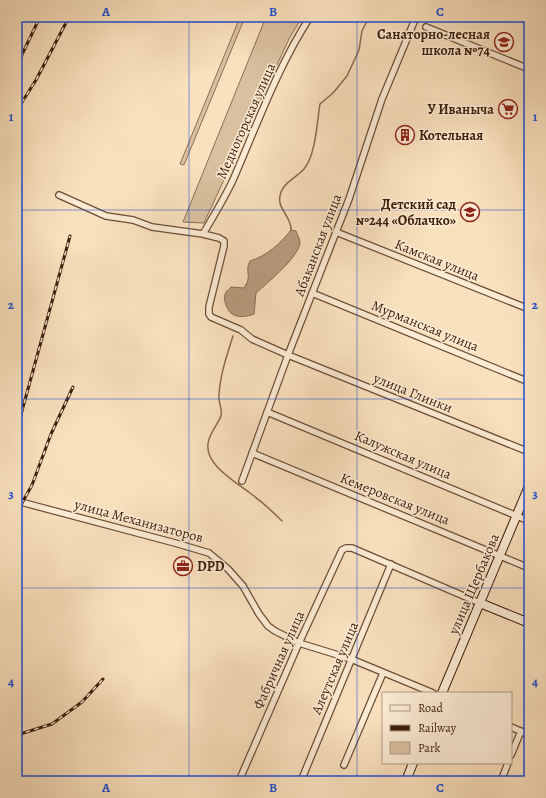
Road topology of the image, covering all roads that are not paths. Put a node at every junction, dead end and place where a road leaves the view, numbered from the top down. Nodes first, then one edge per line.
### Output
1 (310, 17) edge
2 (416, 17) edge
3 (426, 27) dead end
4 (529, 69) edge
5 (59, 195) dead end
6 (336, 232) junction
7 (203, 234) junction
8 (312, 293) junction
9 (529, 309) edge
10 (288, 355) junction
11 (529, 382) edge
12 (267, 412) junction
13 (529, 452) edge
14 (252, 453) junction
15 (242, 481) dead end
16 (529, 486) edge
17 (17, 501) edge
18 (516, 516) junction
19 (529, 521) edge
20 (500, 556) junction
21 (391, 564) junction
22 (529, 568) edge
23 (480, 602) junction
24 (529, 623) edge
25 (299, 643) junction
26 (351, 659) junction
27 (383, 673) junction
28 (430, 692) edge
29 (442, 692) edge
30 (512, 727) edge
31 (521, 731) junction
32 (529, 735) edge
33 (512, 753) edge
34 (413, 764) edge
35 (508, 764) edge
36 (344, 765) dead end
37 (240, 781) edge
38 (301, 781) edge
39 (406, 781) edge
40 (500, 781) edge

1 - 7 street, Медногорская улица
2 - 6 street, Абаканская улица
3 - 4 street
5 - 7 street
6 - 8 street, Абаканская улица
6 - 9 street, Камская улица
7 - 10 street, улица Глинки
8 - 10 street, Абаканская улица
8 - 11 street, Мурманская улица
10 - 12 street, Абаканская улица
10 - 13 street, улица Глинки
12 - 14 street, Абаканская улица
12 - 18 street, Калужская улица
14 - 15 street, Абаканская улица
14 - 20 street, Кемеровская улица
16 - 18 street, улица Щербакова
17 - 25 street, улица Механизаторов
18 - 19 street, Калужская улица
18 - 20 street, улица Щербакова
20 - 22 street, Кемеровская улица
20 - 23 street, улица Щербакова
21 - 23 street
21 - 25 street, Фабричная улица
21 - 26 street, Алеутская улица
23 - 24 street
23 - 29 street, улица Щербакова
25 - 26 street
25 - 37 street, Фабричная улица
26 - 27 street
26 - 38 street, Алеутская улица
27 - 28 street
27 - 36 street
30 - 31 street
31 - 32 street
31 - 33 street
34 - 39 street
35 - 40 street

